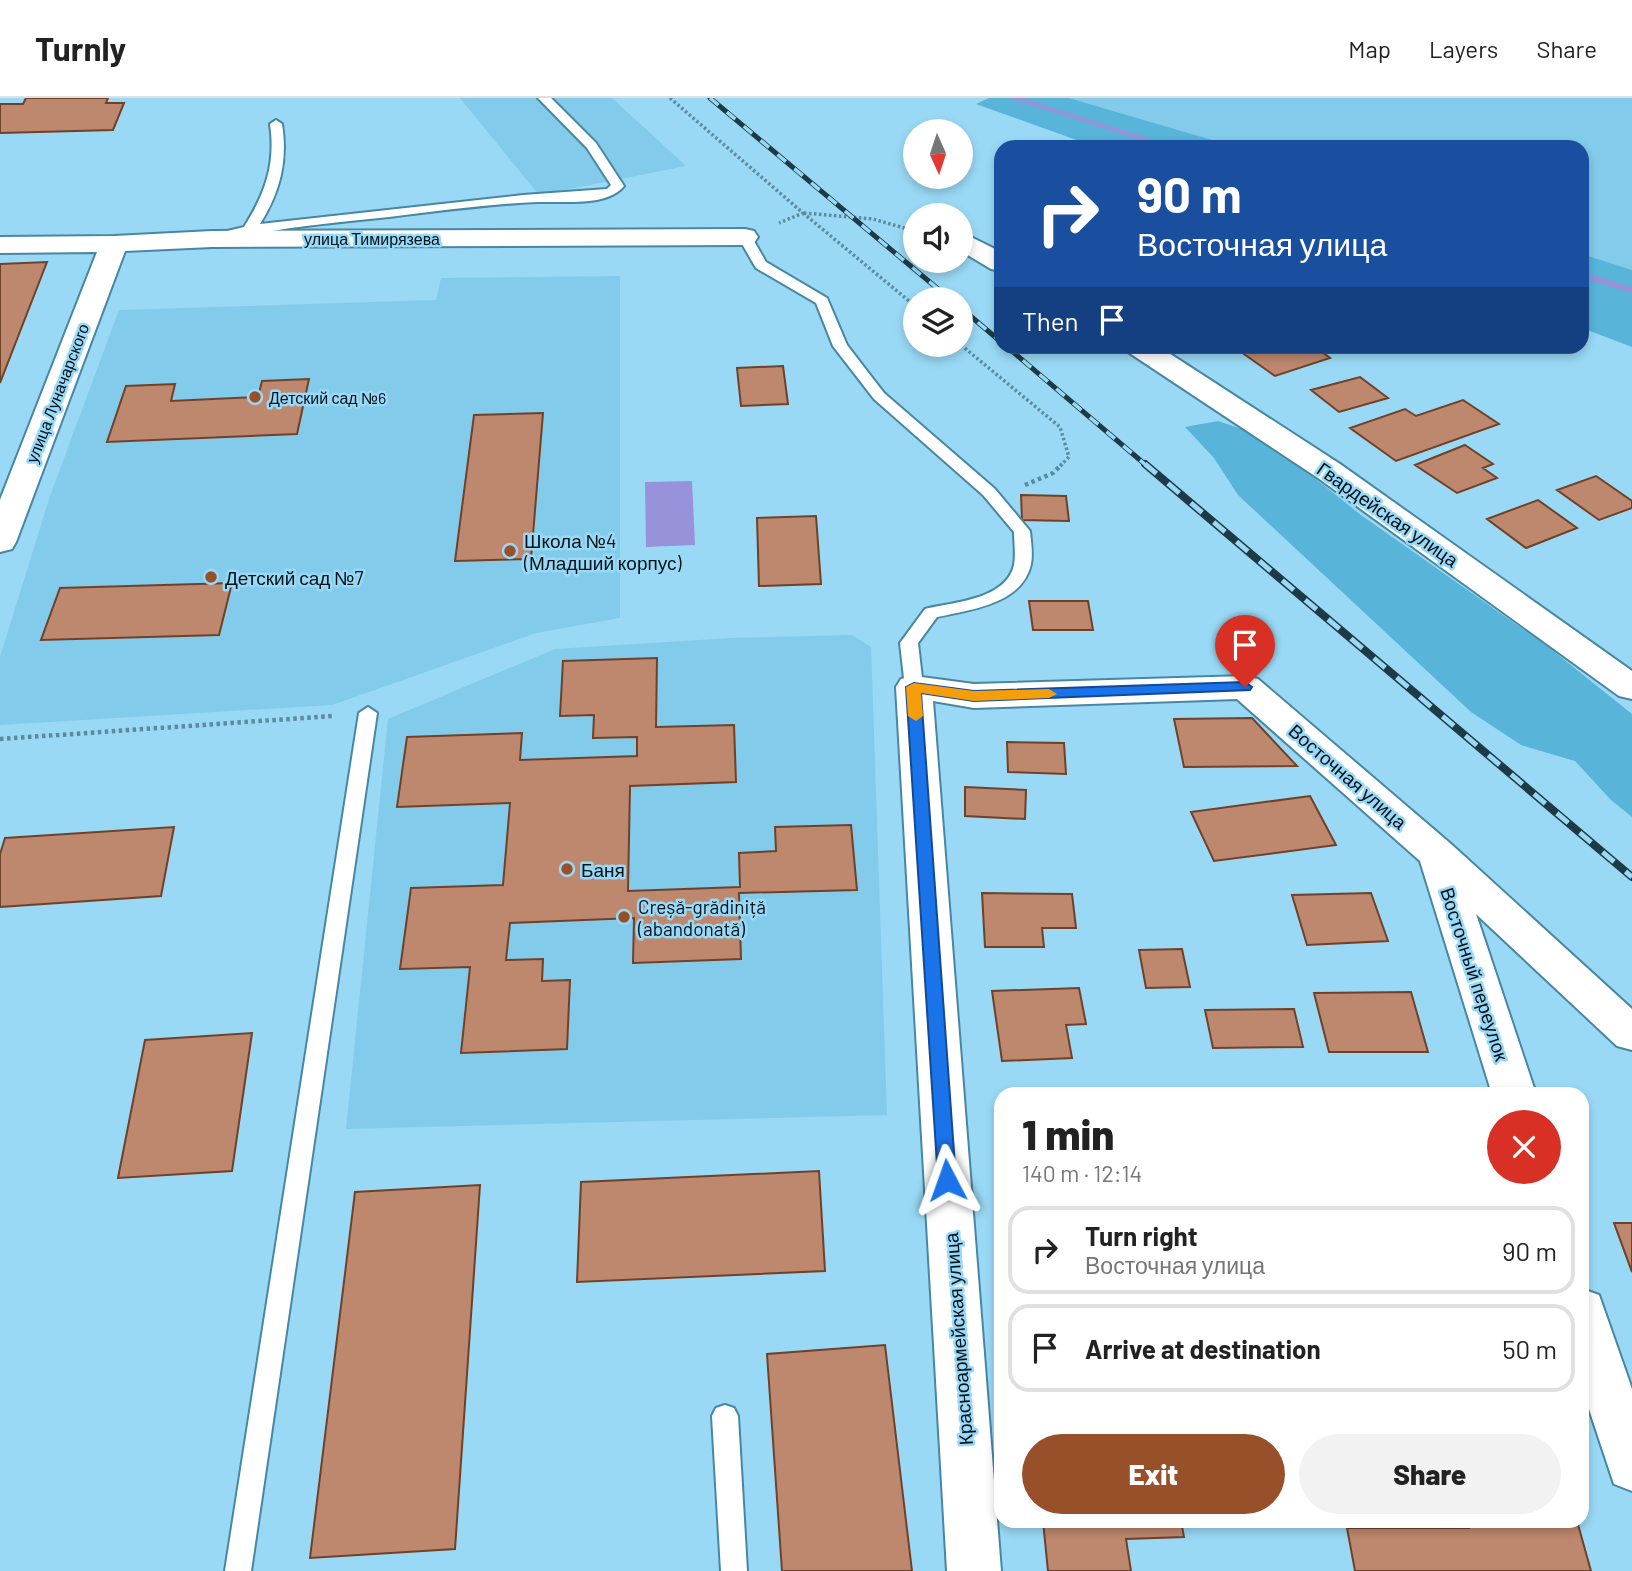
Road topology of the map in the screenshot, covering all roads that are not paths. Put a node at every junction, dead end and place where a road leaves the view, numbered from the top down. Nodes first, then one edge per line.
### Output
1 (544, 98) edge
2 (276, 124) dead end
3 (249, 230) junction
4 (745, 237) joint
5 (212, 239) junction
6 (114, 244) junction
7 (0, 245) edge
8 (973, 247) edge
9 (994, 259) edge
10 (1150, 354) edge
11 (0, 542) edge
12 (914, 687) junction
13 (1632, 688) edge
14 (368, 713) road end
15 (1437, 854) junction
16 (1632, 1034) edge
17 (1512, 1087) edge
18 (1589, 1332) edge
19 (725, 1416) dead end
20 (1632, 1467) edge
21 (238, 1571) edge
22 (734, 1571) edge
23 (974, 1571) edge

1 - 3 lane
2 - 3 lane
3 - 5 lane
4 - 5 street, улица Тимирязева
4 - 12 lane
5 - 6 street, улица Тимирязева
6 - 7 street, улица Тимирязева
6 - 11 street, улица Луначарского
8 - 9 street
10 - 13 street, Гвардейская улица
12 - 15 street, Восточная улица
12 - 23 street, Красноармейская улица
14 - 21 lane
15 - 16 street, Восточная улица
15 - 17 street, Восточный переулок
18 - 20 street
19 - 22 lane

